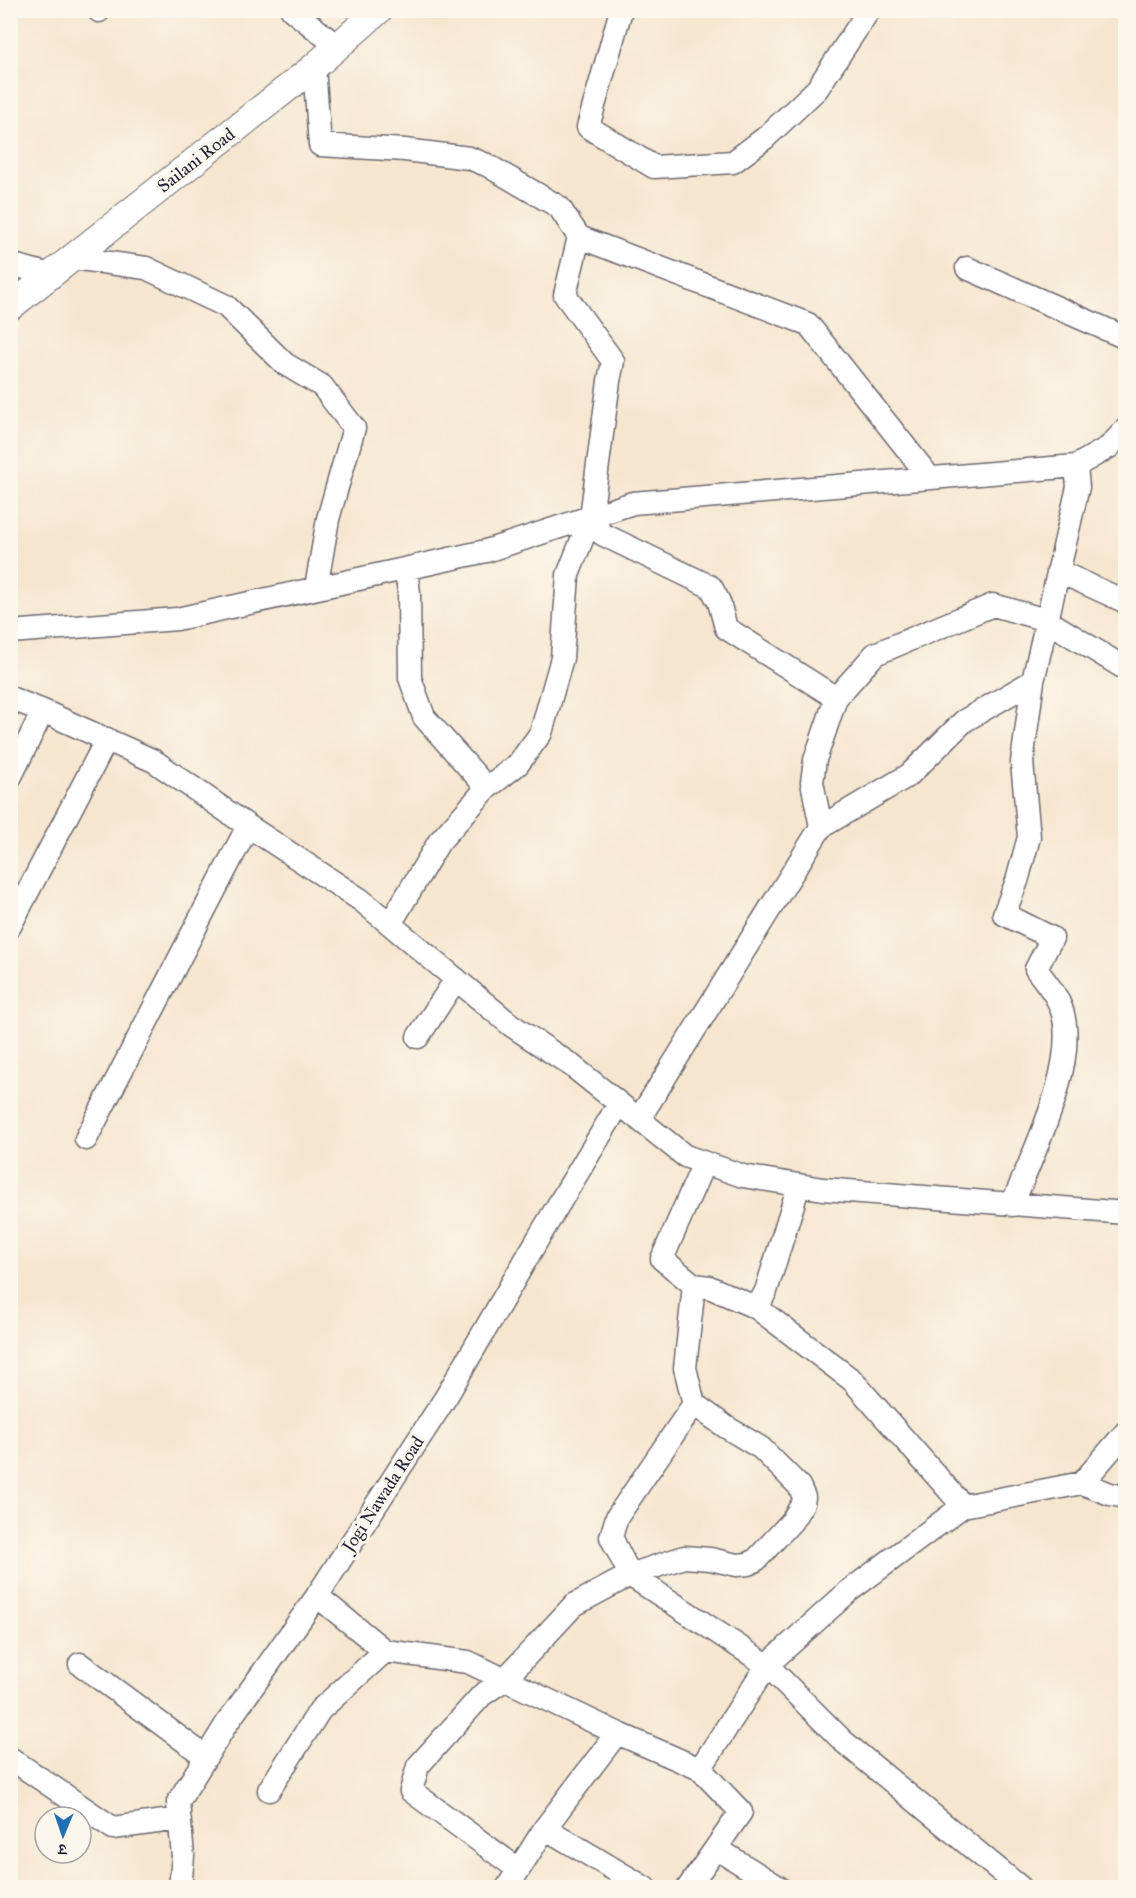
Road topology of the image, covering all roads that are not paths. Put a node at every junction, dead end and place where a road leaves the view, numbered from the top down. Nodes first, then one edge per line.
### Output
1 (292, 10) edge
2 (379, 10) edge
3 (621, 10) edge
4 (869, 10) edge
5 (338, 47) junction
6 (314, 67) junction
7 (579, 237) junction
8 (73, 258) junction
9 (10, 264) edge
10 (967, 268) dead end
11 (51, 275) junction
12 (10, 307) edge
13 (1125, 338) edge
14 (1125, 429) edge
15 (1076, 466) junction
16 (930, 478) junction
17 (591, 517) junction
18 (406, 569) junction
19 (1058, 571) junction
20 (316, 588) junction
21 (1125, 602) edge
22 (1046, 620) junction
23 (10, 632) edge
24 (1125, 669) edge
25 (1033, 681) junction
26 (10, 698) edge
27 (836, 698) junction
28 (43, 711) junction
29 (107, 740) junction
30 (10, 778) edge
31 (488, 788) junction
32 (248, 826) junction
33 (820, 827) junction
34 (390, 924) junction
35 (10, 926) edge
36 (456, 979) junction
37 (418, 1037) dead end
38 (620, 1104) junction
39 (639, 1119) junction
40 (86, 1139) dead end
41 (704, 1163) junction
42 (799, 1185) junction
43 (1012, 1205) junction
44 (1125, 1213) edge
45 (694, 1285) junction
46 (757, 1308) junction
47 (694, 1404) junction
48 (1125, 1432) edge
49 (1082, 1483) junction
50 (1125, 1497) edge
51 (963, 1506) junction
52 (630, 1575) junction
53 (316, 1596) junction
54 (385, 1651) junction
55 (80, 1664) dead end
56 (767, 1665) junction
57 (504, 1680) junction
58 (617, 1733) junction
59 (206, 1757) junction
60 (10, 1758) edge
61 (700, 1769) junction
62 (269, 1790) dead end
63 (179, 1819) junction
64 (545, 1828) junction
65 (716, 1848) junction
66 (512, 1878) edge
67 (180, 1887) edge
68 (645, 1887) edge
69 (688, 1887) edge
70 (780, 1887) edge
71 (1021, 1887) edge

1 - 5 street
2 - 5 main road, Sailani Road
3 - 4 street
5 - 6 main road, Sailani Road
6 - 7 street
6 - 8 main road, Sailani Road
7 - 16 street
7 - 17 street
8 - 11 main road, Sailani Road
8 - 20 street
9 - 11 street
10 - 13 street
11 - 12 main road, Sailani Road
14 - 15 street
15 - 16 street
15 - 19 street
16 - 17 street
17 - 18 street
17 - 27 street
17 - 31 street
18 - 20 street
18 - 31 street
19 - 21 street
19 - 22 street
20 - 23 street
22 - 24 street
22 - 25 street
22 - 27 street
25 - 33 street
25 - 43 street
26 - 28 street
27 - 33 street
28 - 29 street
28 - 30 street
29 - 32 street
29 - 35 street
31 - 34 street
32 - 34 street
32 - 40 street
33 - 39 street
34 - 36 street
36 - 37 street
36 - 38 street
38 - 39 street
38 - 53 street, Jogi Nawada Road
39 - 41 street
41 - 42 street
41 - 45 street
42 - 43 street
42 - 46 street
43 - 44 street
45 - 46 street
45 - 47 street
46 - 51 street
47 - 52 street
47 - 52 street
48 - 49 street
49 - 50 street
49 - 51 street
51 - 56 street
52 - 56 street
52 - 57 street
53 - 54 street
53 - 59 street, Jogi Nawada Road
54 - 57 street
54 - 62 street
55 - 59 street
56 - 61 street
56 - 71 street
57 - 58 street
57 - 66 street
58 - 61 street
58 - 64 street
59 - 63 street, Jogi Nawada Road
60 - 63 street
61 - 65 street
63 - 67 street, Jogi Nawada Road
64 - 66 street
64 - 68 street
65 - 69 street
65 - 70 street

